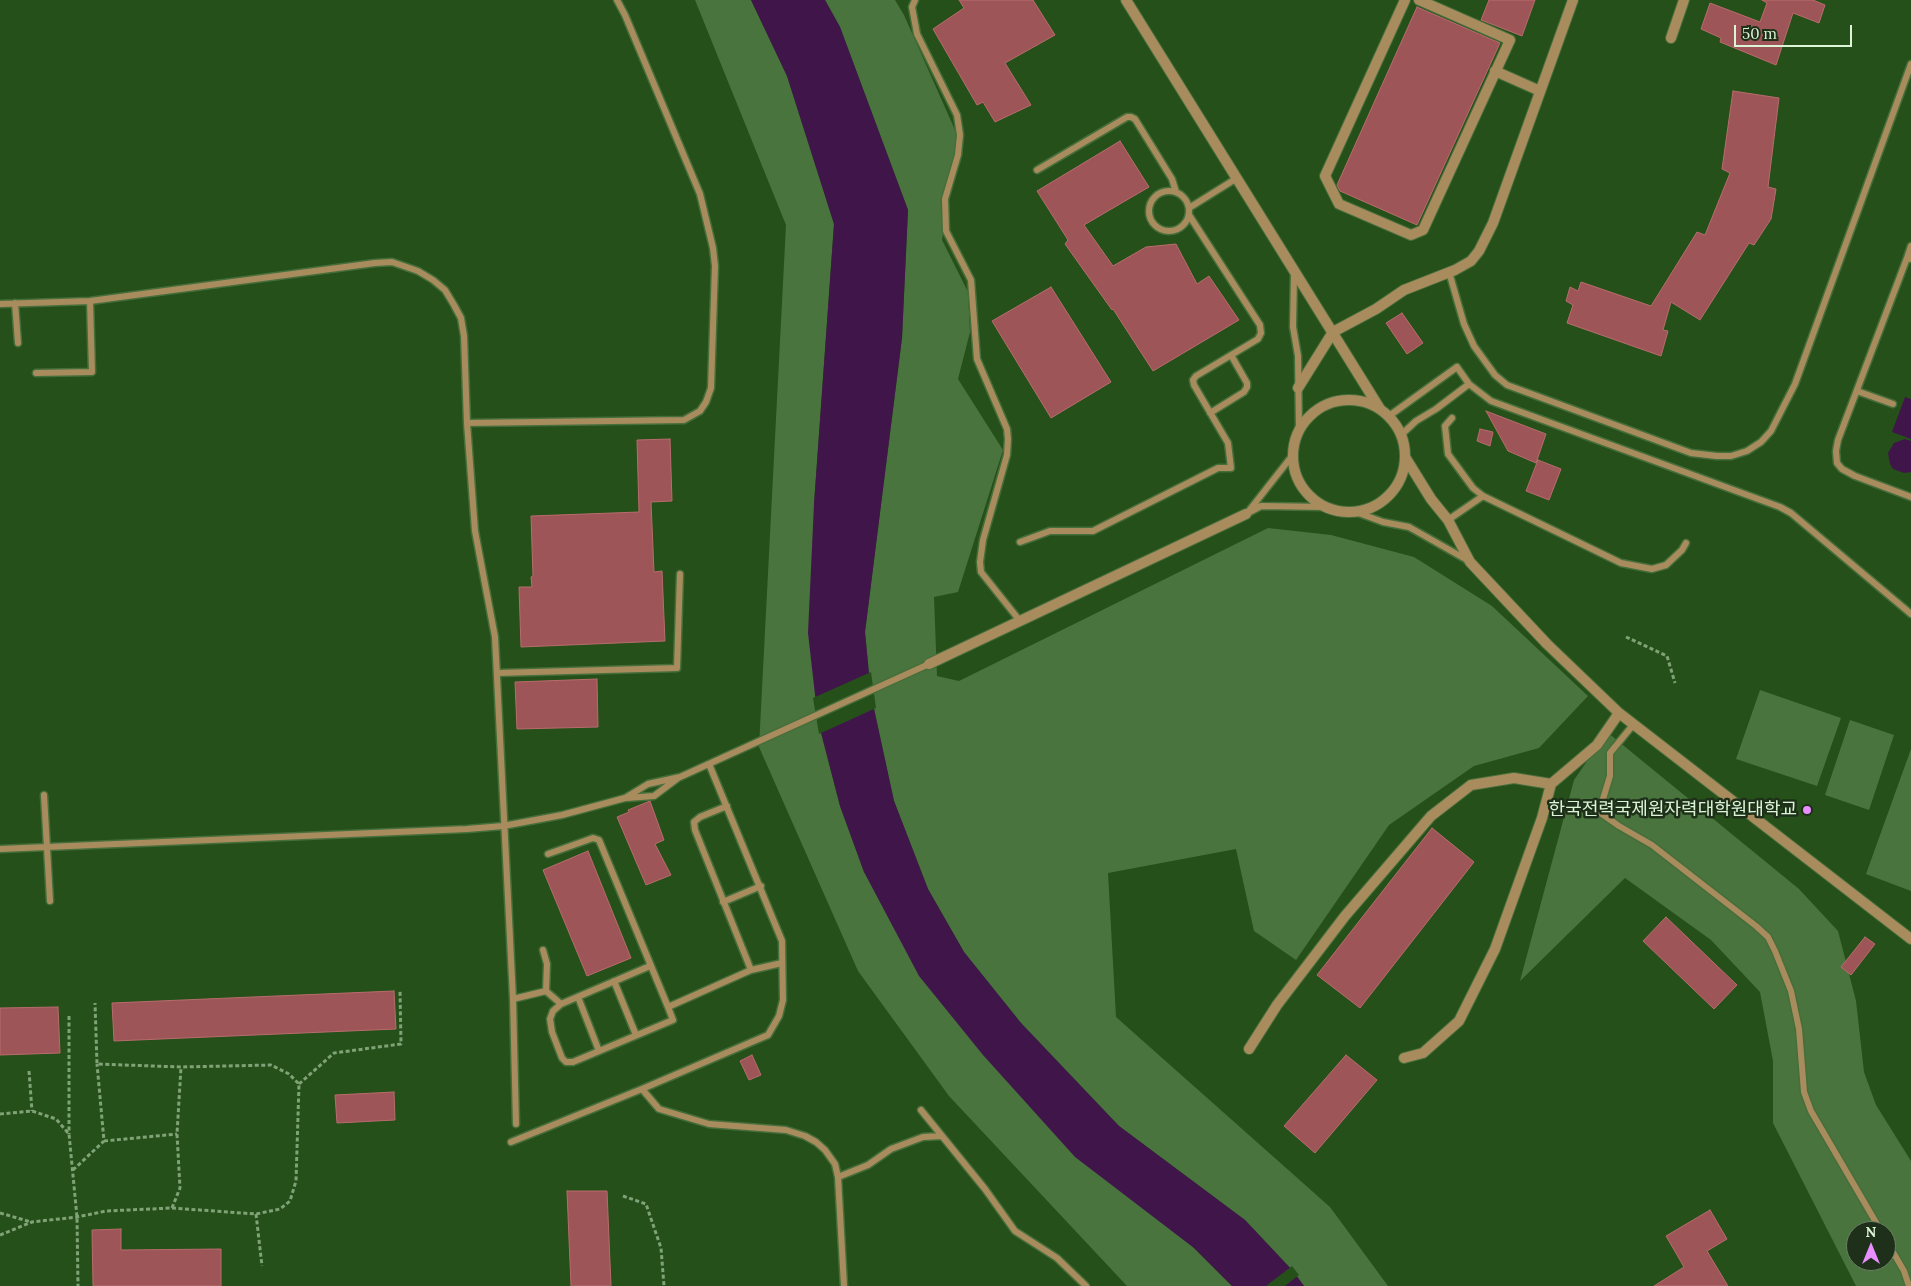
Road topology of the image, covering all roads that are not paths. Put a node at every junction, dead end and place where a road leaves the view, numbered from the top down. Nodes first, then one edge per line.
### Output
1 (617, 0) edge
2 (915, 0) edge
3 (1126, 0) edge
4 (1405, 0) edge
5 (1419, 0) edge
6 (1573, 0) edge
7 (1684, 0) edge
8 (1671, 38) dead end
9 (1911, 64) edge
10 (1495, 71) junction
11 (1540, 91) junction
12 (1037, 170) dead end
13 (1237, 178) junction
14 (1176, 192) junction
15 (1189, 211) junction
16 (1911, 246) edge
17 (1909, 258) edge
18 (1294, 269) junction
19 (1449, 272) junction
20 (90, 301) junction
21 (15, 303) junction
22 (0, 304) edge
23 (1334, 332) junction
24 (18, 343) dead end
25 (1231, 355) junction
26 (36, 373) dead end
27 (1469, 384) junction
28 (1298, 388) junction
29 (1857, 391) junction
30 (1893, 404) dead end
31 (1380, 409) junction
32 (1210, 413) junction
33 (1389, 416) junction
34 (1452, 418) dead end
35 (467, 423) junction
36 (1299, 430) junction
37 (1401, 435) junction
38 (1292, 456) junction
39 (1405, 457) junction
40 (1484, 496) junction
41 (1911, 497) edge
42 (1325, 507) junction
43 (1356, 512) junction
44 (1246, 514) junction
45 (1448, 520) junction
46 (1020, 542) dead end
47 (1686, 543) dead end
48 (1470, 562) junction
49 (680, 574) dead end
50 (1911, 614) edge
51 (1020, 621) junction
52 (929, 664) joint
53 (497, 673) junction
54 (1618, 713) junction
55 (1633, 725) junction
56 (710, 764) junction
57 (680, 777) junction
58 (1551, 784) junction
59 (44, 794) dead end
60 (625, 798) junction
61 (727, 806) junction
62 (503, 826) junction
63 (46, 847) junction
64 (0, 849) edge
65 (548, 854) dead end
66 (760, 886) junction
67 (50, 901) dead end
68 (723, 902) junction
69 (1911, 939) edge
70 (543, 950) dead end
71 (782, 963) junction
72 (650, 966) junction
73 (750, 970) junction
74 (614, 981) junction
75 (546, 991) junction
76 (578, 997) junction
77 (513, 1000) junction
78 (561, 1004) junction
79 (668, 1007) junction
80 (636, 1035) junction
81 (1249, 1048) dead end
82 (599, 1051) junction
83 (1404, 1058) dead end
84 (642, 1090) junction
85 (921, 1110) dead end
86 (516, 1124) dead end
87 (941, 1136) junction
88 (511, 1142) dead end
89 (838, 1177) junction
90 (1875, 1221) edge
91 (1896, 1257) edge
92 (844, 1286) edge
93 (1086, 1286) edge
94 (1908, 1286) edge

1 - 35 lane
2 - 51 lane
3 - 13 street
4 - 10 street
5 - 10 street
6 - 11 street
7 - 8 street
9 - 19 lane
10 - 11 street
11 - 19 street
12 - 14 lane
13 - 15 lane
13 - 18 street
14 - 15 lane
14 - 15 lane
15 - 25 lane
16 - 17 lane
17 - 29 lane
18 - 23 street
18 - 28 lane
19 - 23 street
20 - 21 lane
20 - 26 lane
20 - 35 lane
21 - 22 lane
21 - 24 lane
23 - 28 street
23 - 31 street
25 - 32 lane
25 - 32 lane
27 - 33 lane
27 - 37 lane
27 - 50 lane
28 - 36 lane
29 - 30 lane
29 - 41 lane
31 - 33 street
31 - 36 street
32 - 46 lane
33 - 37 street
34 - 40 lane
35 - 53 lane
36 - 38 street
37 - 39 street
38 - 42 street
38 - 44 lane
39 - 43 street
39 - 45 street
40 - 45 lane
40 - 47 lane
42 - 43 street
42 - 44 lane
43 - 48 lane
44 - 51 street
45 - 48 street
48 - 54 street
49 - 53 lane
51 - 52 street
52 - 56 lane
53 - 62 lane
54 - 55 street
54 - 58 street
55 - 69 street
55 - 90 lane
56 - 57 lane
56 - 61 lane
57 - 60 lane
57 - 60 lane
58 - 81 street
58 - 83 street
59 - 63 lane
60 - 62 lane
61 - 66 lane
61 - 68 lane
62 - 63 lane
62 - 77 lane
63 - 64 lane
63 - 67 lane
65 - 72 lane
66 - 68 lane
66 - 71 lane
68 - 73 lane
70 - 75 lane
71 - 73 lane
71 - 84 lane
72 - 74 lane
72 - 79 lane
73 - 79 lane
74 - 76 lane
74 - 80 lane
75 - 77 lane
75 - 78 lane
76 - 78 lane
76 - 82 lane
77 - 86 lane
78 - 82 lane
79 - 80 lane
80 - 82 lane
84 - 88 lane
84 - 89 lane
85 - 87 lane
87 - 89 lane
87 - 93 lane
89 - 92 lane
91 - 94 lane

